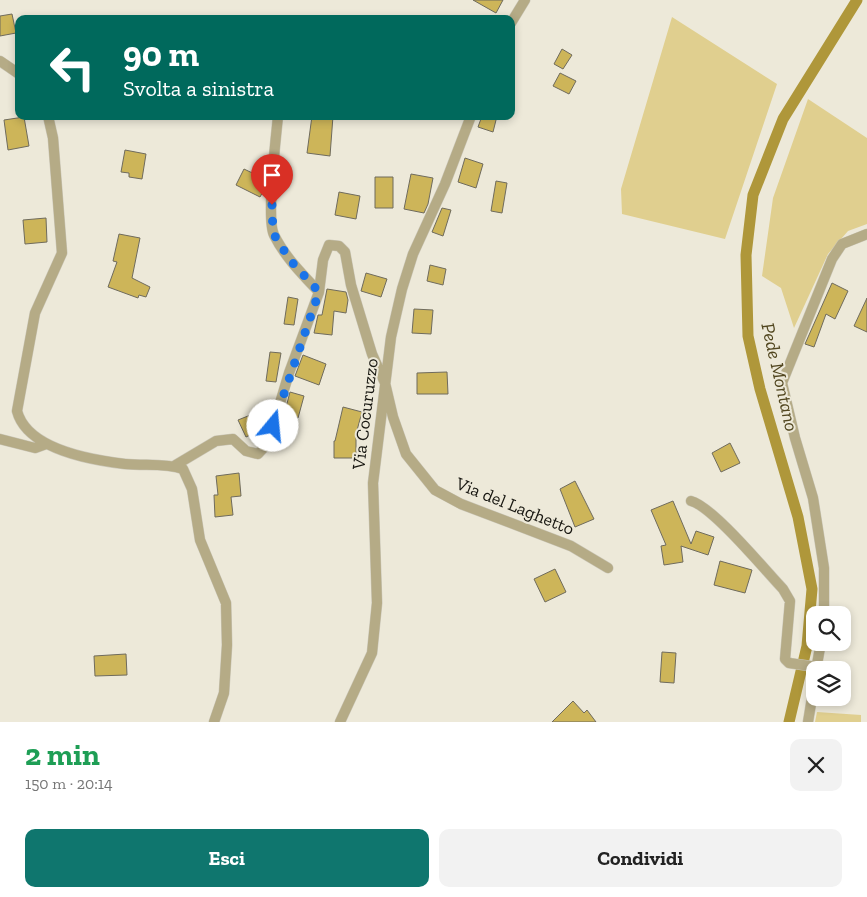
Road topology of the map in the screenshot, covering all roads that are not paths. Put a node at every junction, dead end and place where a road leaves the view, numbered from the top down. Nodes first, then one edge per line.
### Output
1 (525, 0) edge
2 (515, 16) edge
3 (0, 61) edge
4 (15, 71) edge
5 (49, 120) edge
6 (278, 120) edge
7 (469, 120) edge
8 (867, 234) edge
9 (319, 292) junction
10 (385, 383) junction
11 (0, 439) edge
12 (46, 444) junction
13 (174, 466) junction
14 (691, 501) dead end
15 (608, 568) dead end
16 (824, 606) edge
17 (806, 665) edge
18 (811, 706) edge
19 (214, 722) edge
20 (340, 722) edge
21 (808, 722) edge

1 - 2 street
3 - 4 street
5 - 12 street
6 - 9 street
7 - 10 street, Via Cocuruzzo
8 - 16 street
9 - 10 street
9 - 13 street
10 - 15 street, Via del Laghetto
10 - 20 street, Via Cocuruzzo
11 - 12 street
12 - 13 street
13 - 19 street
14 - 17 street
18 - 21 street

